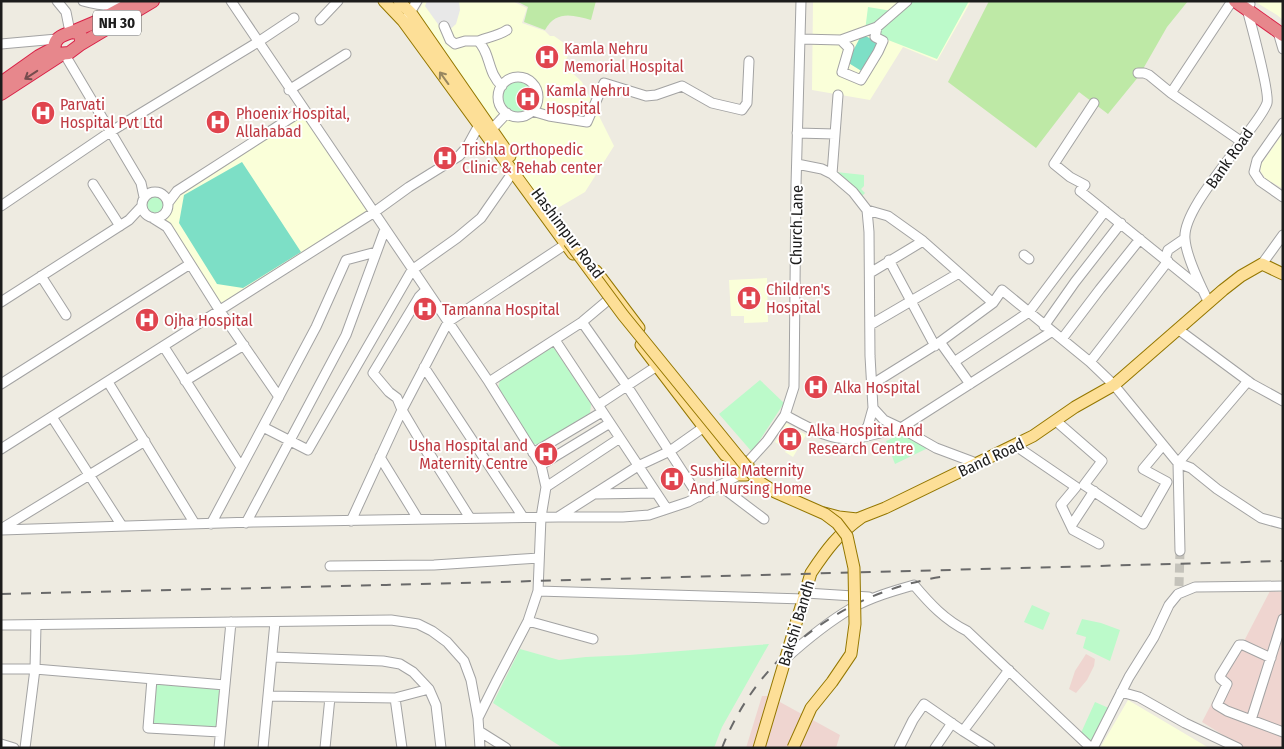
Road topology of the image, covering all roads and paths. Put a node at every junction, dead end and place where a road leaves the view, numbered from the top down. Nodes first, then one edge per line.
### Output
1 (57, 1) edge
2 (83, 1) edge
3 (135, 1) edge
4 (153, 1) edge
5 (230, 1) edge
6 (338, 1) edge
7 (384, 1) edge
8 (399, 1) edge
9 (417, 1) edge
10 (801, 1) edge
11 (907, 1) edge
12 (1233, 1) edge
13 (1248, 5) edge
14 (412, 13) junction
15 (294, 18) dead end
16 (320, 20) dead end
17 (403, 21) junction
18 (444, 26) dead end
19 (877, 27) junction
20 (507, 30) dead end
21 (1281, 31) edge
22 (71, 32) junction
23 (478, 37) junction
24 (801, 39) junction
25 (841, 40) junction
26 (258, 42) junction
27 (1, 44) edge
28 (81, 44) junction
29 (59, 49) junction
30 (1283, 49) edge
31 (346, 54) dead end
32 (749, 61) dead end
33 (1138, 73) dead end
34 (1, 83) edge
35 (502, 86) junction
36 (290, 90) junction
37 (1171, 93) junction
38 (1, 94) edge
39 (838, 95) dead end
40 (1094, 103) dead end
41 (303, 110) junction
42 (532, 111) junction
43 (507, 113) junction
44 (1283, 123) edge
45 (479, 125) junction
46 (492, 128) junction
47 (110, 132) junction
48 (797, 133) junction
49 (835, 134) junction
50 (1242, 142) junction
51 (797, 164) junction
52 (513, 172) junction
53 (832, 174) junction
54 (141, 183) junction
55 (93, 184) dead end
56 (154, 192) junction
57 (1283, 197) edge
58 (143, 202) junction
59 (165, 203) junction
60 (1, 206) edge
61 (866, 210) junction
62 (1105, 211) junction
63 (374, 213) junction
64 (149, 216) junction
65 (129, 220) junction
66 (1121, 223) junction
67 (120, 226) junction
68 (167, 227) junction
69 (385, 229) junction
70 (1283, 235) edge
71 (566, 238) junction
72 (1140, 239) junction
73 (1184, 239) junction
74 (923, 241) junction
75 (376, 252) junction
76 (889, 260) junction
77 (1167, 260) junction
78 (190, 264) junction
79 (1262, 264) junction
80 (412, 270) junction
81 (870, 273) junction
82 (959, 273) junction
83 (1283, 274) edge
84 (41, 276) junction
85 (426, 290) junction
86 (1202, 290) junction
87 (607, 301) junction
88 (1, 302) edge
89 (911, 302) junction
90 (993, 303) junction
91 (1209, 304) junction
92 (220, 311) junction
93 (1029, 312) junction
94 (66, 315) dead end
95 (448, 322) junction
96 (582, 322) junction
97 (870, 325) junction
98 (1048, 329) junction
99 (1179, 330) junction
100 (555, 340) junction
101 (1062, 340) junction
102 (938, 344) junction
103 (244, 346) junction
104 (164, 347) junction
105 (954, 362) junction
106 (1090, 362) junction
107 (657, 366) junction
108 (424, 367) junction
109 (185, 380) junction
110 (1248, 381) junction
111 (108, 382) junction
112 (489, 382) junction
113 (1, 384) edge
114 (970, 384) junction
115 (871, 385) junction
116 (1114, 385) junction
117 (627, 386) junction
118 (279, 397) junction
119 (1283, 401) edge
120 (600, 408) junction
121 (873, 408) junction
122 (402, 410) junction
123 (785, 415) junction
124 (52, 417) junction
125 (1056, 420) junction
126 (610, 423) junction
127 (263, 427) junction
128 (704, 427) junction
129 (901, 428) junction
130 (620, 438) junction
131 (859, 438) junction
132 (290, 440) junction
133 (144, 441) junction
134 (1163, 445) junction
135 (1016, 446) junction
136 (1, 450) edge
137 (670, 452) junction
138 (534, 453) junction
139 (380, 457) junction
140 (976, 463) junction
141 (1178, 463) junction
142 (542, 465) junction
143 (638, 466) junction
144 (242, 467) junction
145 (742, 469) junction
146 (89, 475) junction
147 (719, 485) junction
148 (546, 487) junction
149 (1094, 491) junction
150 (656, 493) junction
151 (594, 494) junction
152 (699, 497) junction
153 (667, 510) junction
154 (523, 517) junction
155 (541, 517) junction
156 (558, 517) junction
157 (862, 517) junction
158 (470, 518) junction
159 (418, 519) junction
160 (764, 519) dead end
161 (351, 520) junction
162 (246, 523) junction
163 (195, 524) junction
164 (212, 524) junction
165 (1283, 524) edge
166 (122, 526) junction
167 (1071, 526) junction
168 (1, 529) edge
169 (1099, 544) dead end
170 (1180, 551) tunnel mouth
171 (539, 558) junction
172 (330, 566) dead end
173 (1180, 586) tunnel mouth
174 (1283, 586) edge
175 (538, 592) junction
176 (805, 596) junction
177 (869, 597) dead end
178 (1170, 605) junction
179 (1283, 619) edge
180 (528, 621) junction
181 (231, 622) junction
182 (275, 622) junction
183 (36, 624) junction
184 (1, 625) edge
185 (593, 639) dead end
186 (272, 657) junction
187 (1271, 658) junction
188 (785, 659) junction
189 (1, 669) edge
190 (35, 669) junction
191 (1008, 670) junction
192 (152, 679) junction
193 (225, 685) junction
194 (429, 689) junction
195 (1121, 692) junction
196 (268, 696) junction
197 (330, 697) junction
198 (394, 698) junction
199 (478, 718) junction
200 (1251, 720) junction
201 (952, 723) junction
202 (479, 731) junction
203 (963, 731) junction
204 (220, 732) junction
205 (1283, 732) edge
206 (1, 744) edge
207 (1088, 746) edge
208 (14, 748) edge
209 (25, 748) edge
210 (220, 748) edge
211 (263, 748) edge
212 (324, 748) edge
213 (402, 748) edge
214 (441, 748) edge
215 (480, 748) edge
216 (506, 748) edge
217 (759, 748) edge
218 (793, 748) edge
219 (899, 748) edge
220 (936, 748) edge
221 (990, 748) edge
222 (1238, 748) edge

1 - 22 street
2 - 3 street
3 - 22 highway, NH 30
4 - 28 highway, NH 30
5 - 26 street
6 - 16 street
7 - 17 main road
8 - 14 main road, Hashimpur Road
9 - 14 street
10 - 24 street, Church Lane
11 - 19 street
12 - 13 highway
12 - 37 street
13 - 21 highway
13 - 50 street, Bank Road
14 - 17 street
14 - 46 main road, Hashimpur Road
15 - 26 street
45 -> 17 main road
18 - 23 street
19 - 25 street
19 - 25 street
20 - 23 street
21 - 30 street
22 - 28 highway, NH 30
22 - 29 highway, NH 30
23 - 35 street
24 - 25 street
24 - 48 street, Church Lane
26 - 36 street
26 - 47 street
27 - 29 street
28 - 29 highway, NH 30
29 - 34 highway
29 -> 38 highway
29 - 47 street
31 - 36 street
32 - 42 street
33 - 37 street
35 - 42 street
35 - 43 street
36 - 41 street
37 - 50 street
39 - 49 street
40 - 62 street
41 - 59 street
41 - 63 street
42 - 43 street
43 - 46 street
44 - 57 street
45 - 52 main road
45 - 63 street
46 - 71 main road, Hashimpur Road
47 - 54 street
47 - 60 street
48 - 49 street
48 - 51 street, Church Lane
49 - 53 street
50 - 73 street, Bank Road
51 - 53 street
51 - 123 street, Church Lane
52 - 71 main road
52 - 80 street
53 - 61 street
54 - 56 street
54 - 58 street
55 - 67 street
56 - 58 street
56 - 59 street
58 - 64 street
58 - 65 street
59 - 64 street
59 - 68 street
61 - 74 street
61 - 81 street
62 - 66 street
62 - 93 street
63 - 69 street
63 - 92 street
64 - 65 street
64 - 68 street
65 - 67 street
66 - 72 street
66 - 98 street
67 - 84 street
68 - 78 street
69 - 75 street
69 - 80 street
70 - 79 street
71 - 87 main road, Band Road
71 - 95 street
71 - 145 main road, Hashimpur Road
71 - 218 main road, bridge
72 - 77 street
72 - 101 street
73 - 77 street
73 - 86 street
74 - 76 street
74 - 82 street
75 - 118 street
75 - 132 street
76 - 81 street
76 - 89 street
77 - 86 street
77 - 106 street
78 - 92 street
78 - 113 street
79 - 83 main road
79 - 91 main road, Band Road
80 - 85 street
80 - 132 street
81 - 97 street
82 - 89 street
82 - 90 street
84 - 88 street
84 - 94 street
85 - 95 street
85 - 122 street
86 - 91 street
87 - 96 street
87 - 107 main road, Band Road
89 - 97 street
89 - 102 street
90 - 93 street
90 - 102 street
91 - 99 main road, Band Road
92 - 103 street
92 - 104 street
93 - 98 street
93 - 105 street
95 - 108 street
95 - 112 street
96 - 100 street
96 - 117 street
97 - 115 street
98 - 101 street
98 - 114 street
99 - 110 street
99 - 116 main road, Band Road
100 - 112 street
100 - 120 street
101 - 106 street
102 - 105 street
102 - 115 street
103 - 109 street
103 - 118 street
104 - 109 street
104 - 111 street
105 - 114 street
106 - 116 street
107 - 117 street
107 - 128 main road, Band Road
108 - 122 street
108 - 154 street
109 - 144 street
110 - 119 street
110 - 141 street
111 - 124 street
111 - 133 street
112 - 138 street
114 - 129 street
115 - 121 street
116 - 125 main road, Band Road
116 - 134 street
117 - 120 street
117 - 137 street
118 - 127 street
120 - 126 street
120 - 138 street
121 - 129 street
121 - 131 street
122 - 139 street
122 - 158 street
123 - 131 street
123 - 145 street, Church Lane
124 - 136 street
124 - 146 street
125 - 135 main road, Band Road
125 - 149 street
126 - 130 street
126 - 142 street
127 - 132 street
127 - 144 street
128 - 137 street
128 - 145 main road, Band Road
129 - 131 street
129 - 140 street
130 - 143 street
130 - 148 street
132 - 162 street
133 - 146 street
133 - 163 street
134 - 141 street
134 - 149 street
135 - 140 main road, Band Road
135 - 167 street
137 - 143 street
137 - 152 street
138 - 142 street
139 - 159 street
139 - 161 street
140 - 157 main road, Band Road
141 - 165 street
141 - 170 street
142 - 148 street
143 - 150 street
143 - 151 street
144 - 164 street
145 - 147 street, Church Lane
145 - 157 main road, Band Road
146 - 166 street
146 - 168 street
147 - 152 street, Church Lane
147 - 160 street
148 - 155 street
149 - 167 street
150 - 151 street
150 - 153 street
151 - 156 street
152 - 153 street, Church Lane
153 - 156 street, Church Lane
154 - 155 street, Church Lane
154 - 158 street, Church Lane
155 - 156 street, Church Lane
155 - 171 street
157 - 176 main road, Bakshi Bandh
158 - 159 street, Church Lane
159 - 161 street, Church Lane
161 - 162 street, Church Lane
162 - 164 street, Church Lane
163 - 164 street, Church Lane
163 - 166 street, Church Lane
166 - 168 street, Church Lane
167 - 169 street
171 - 172 street
171 - 175 street
173 - 178 street
174 - 178 street
175 - 176 street
175 - 180 street
176 - 177 street
176 - 188 main road, Bakshi Bandh
178 - 195 street
179 - 187 street
180 - 185 street
180 - 199 street
181 - 182 street
181 - 183 street
181 - 193 street
182 - 186 street
182 - 199 street
183 - 184 street
183 - 190 street
186 - 194 street
186 - 196 street
187 - 200 street
187 - 200 street
188 - 191 street
188 - 217 main road, Bakshi Bandh
189 - 190 street
190 - 192 street
190 - 209 street
191 - 203 street
191 - 207 street
192 - 193 street
192 - 204 street
193 - 204 street
194 - 198 street
194 - 214 street
195 - 207 street
195 - 222 street
196 - 197 street
196 - 211 street
197 - 198 street
197 - 212 street
198 - 213 street
199 - 202 street
200 - 205 street
201 - 203 street
201 - 219 street
201 - 220 street
202 - 215 street
202 - 216 street
203 - 221 street
204 - 210 street
206 - 208 street

